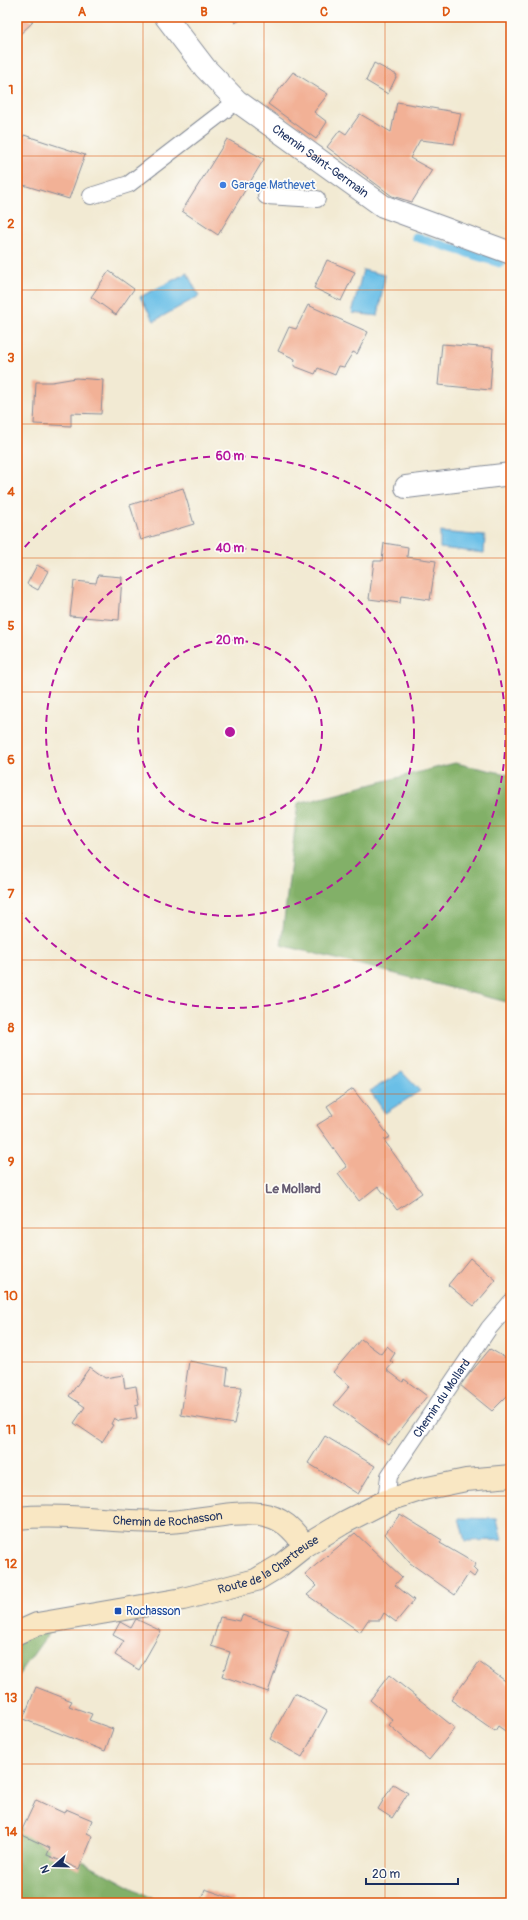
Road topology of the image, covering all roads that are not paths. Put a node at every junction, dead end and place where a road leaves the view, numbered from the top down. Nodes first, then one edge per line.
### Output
1 (166, 17) edge
2 (237, 101) junction
3 (91, 196) dead end
4 (266, 196) dead end
5 (317, 199) dead end
6 (511, 253) edge
7 (511, 474) edge
8 (406, 487) dead end
9 (511, 1302) edge
10 (511, 1476) edge
11 (386, 1501) junction
12 (17, 1518) edge
13 (305, 1546) junction
14 (17, 1633) edge

1 - 2 street, Chemin Saint-Germain
2 - 3 lane
2 - 6 street, Chemin Saint-Germain
4 - 5 lane
7 - 8 street
9 - 11 lane, Chemin du Mollard
10 - 11 main road, Route de la Chartreuse
11 - 13 main road, Route de la Chartreuse
12 - 13 main road, Chemin de Rochasson
13 - 14 main road, Route de la Chartreuse

